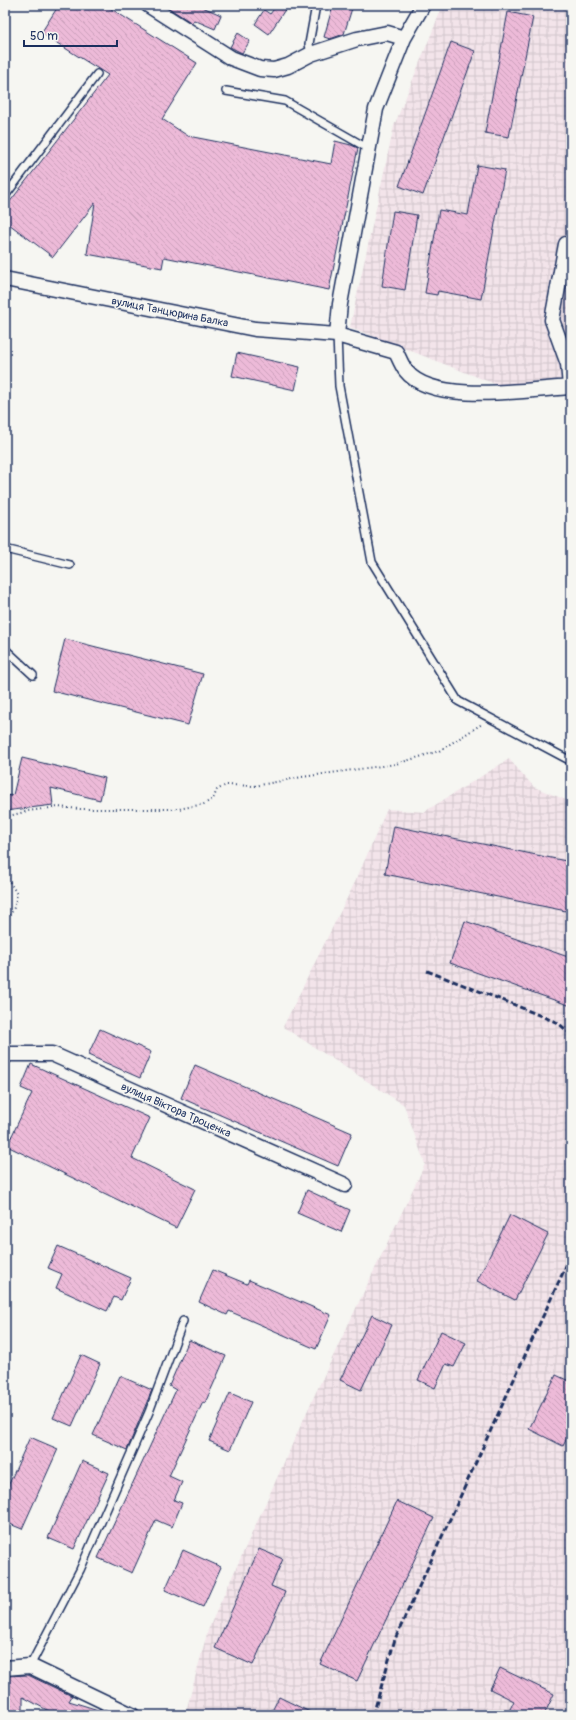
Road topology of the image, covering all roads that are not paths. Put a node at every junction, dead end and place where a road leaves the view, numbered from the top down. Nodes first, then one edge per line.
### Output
1 (148, 5) edge
2 (316, 5) edge
3 (423, 5) edge
4 (404, 38) junction
5 (311, 54) junction
6 (97, 74) dead end
7 (226, 91) dead end
8 (369, 149) junction
9 (5, 196) edge
10 (566, 244) dead end
11 (5, 279) edge
12 (337, 335) junction
13 (570, 387) edge
14 (5, 550) edge
15 (70, 565) dead end
16 (5, 649) edge
17 (33, 675) dead end
18 (571, 761) edge
19 (5, 1057) edge
20 (345, 1185) dead end
21 (183, 1320) dead end
22 (30, 1666) junction
23 (5, 1668) edge
24 (132, 1715) edge

1 - 5 street
2 - 5 lane
3 - 4 street
4 - 5 street
4 - 8 street
6 - 9 lane
7 - 8 lane
8 - 12 street
10 - 13 street
11 - 12 street, вулиця Танцюрина Балка
12 - 13 street, вулиця Танцюрина Балка
12 - 18 lane
14 - 15 lane
16 - 17 lane
19 - 20 street, вулиця Віктора Троценка
21 - 22 lane
22 - 23 street
22 - 24 street

